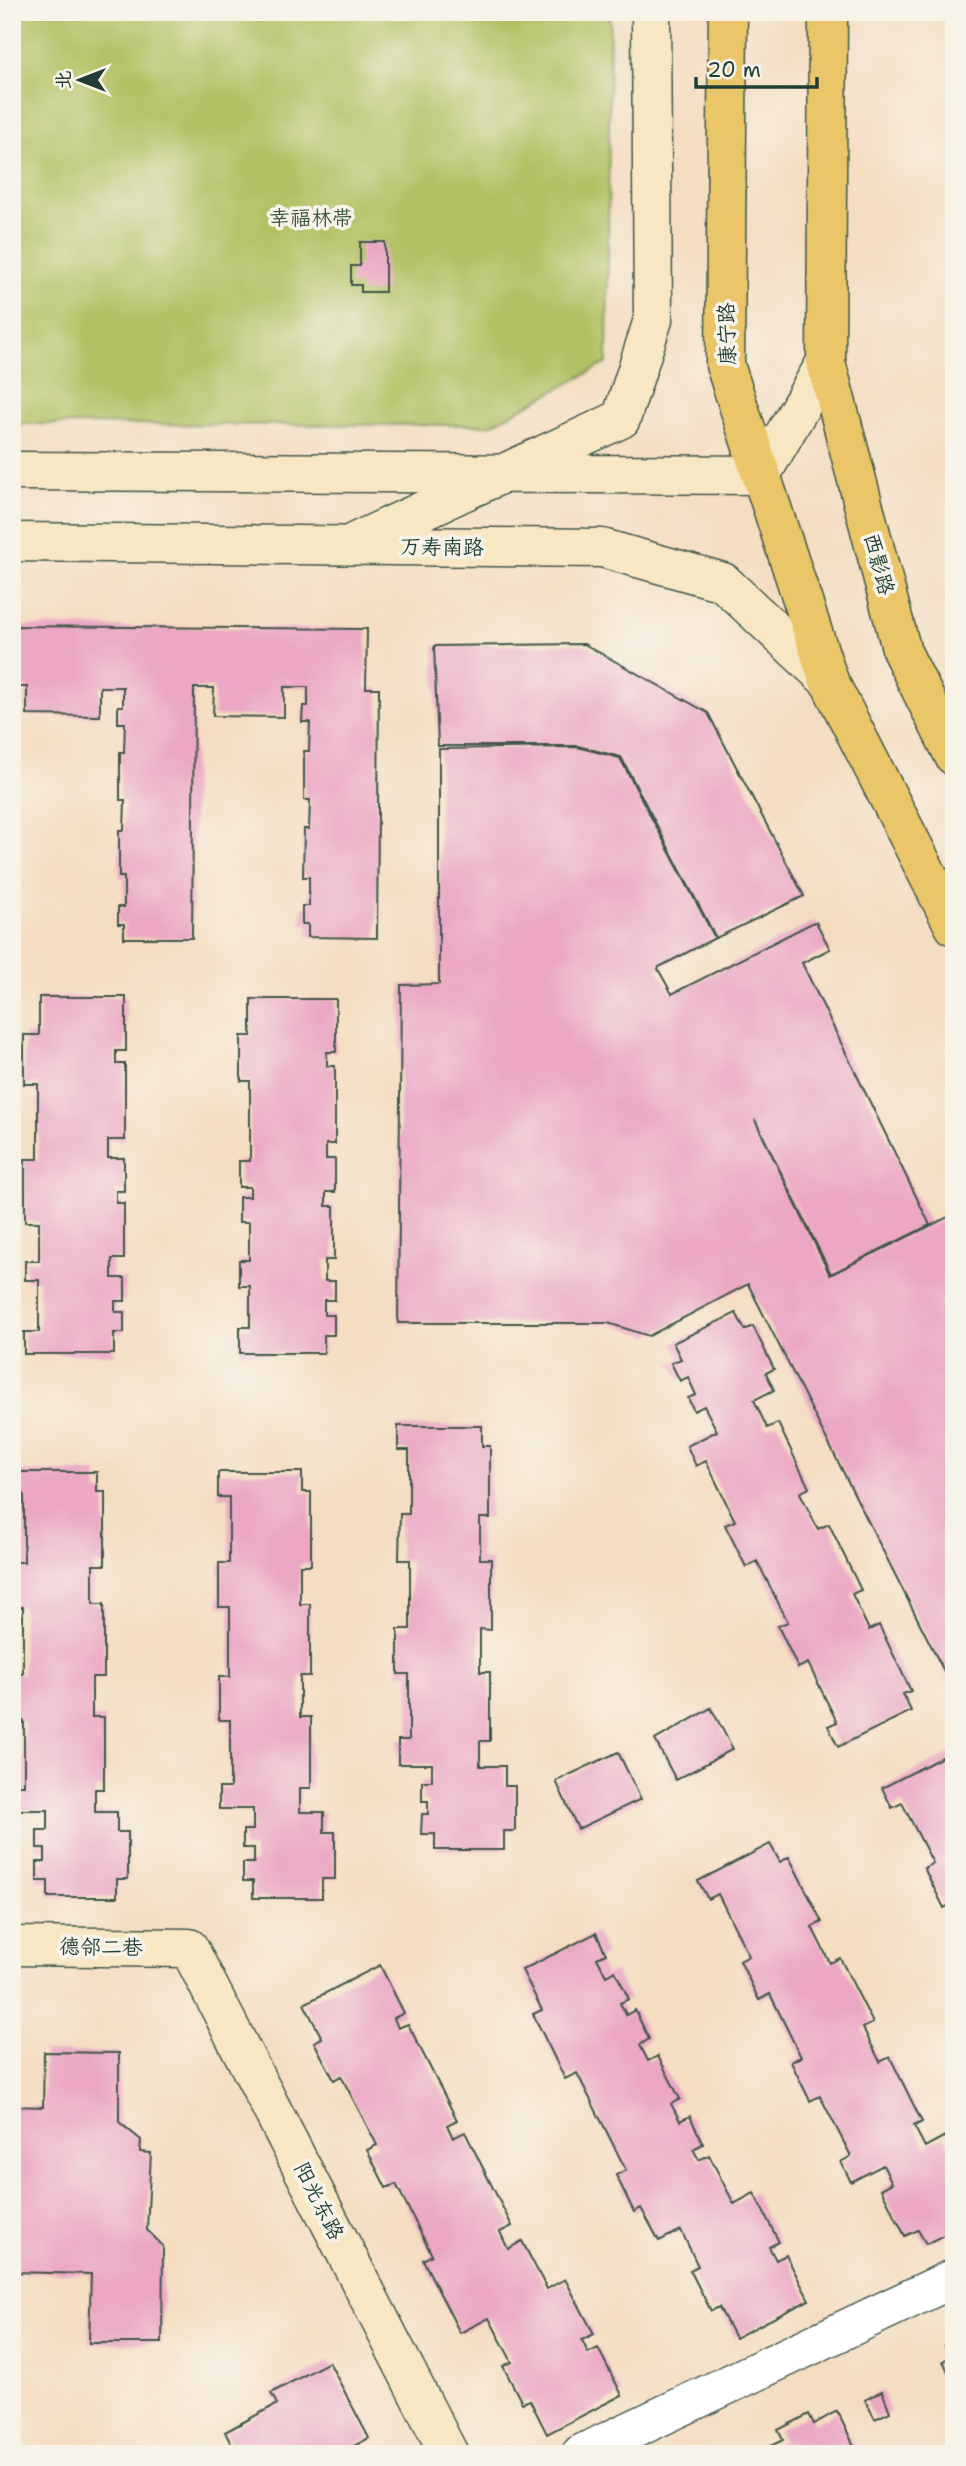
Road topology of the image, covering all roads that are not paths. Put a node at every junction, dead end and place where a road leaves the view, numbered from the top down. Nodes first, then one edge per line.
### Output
1 (651, 12) edge
2 (728, 12) edge
3 (828, 12) edge
4 (826, 362) junction
5 (12, 471) edge
6 (498, 475) junction
7 (761, 475) junction
8 (12, 542) edge
9 (349, 546) junction
10 (829, 681) junction
11 (954, 757) edge
12 (954, 926) edge
13 (12, 1946) edge
14 (189, 1948) joint
15 (954, 2278) edge
16 (449, 2454) edge
17 (581, 2454) edge

1 - 6 main road
2 - 7 main road, 康宁路
3 - 4 main road, 西影路
4 - 7 main road
4 - 11 main road, 西影路
5 - 6 main road
6 - 7 main road
6 - 9 main road
7 - 10 main road, 康宁路
8 - 9 main road, 万寿南路
9 - 10 main road, 万寿南路
10 - 12 main road
13 - 14 main road, 德邻二巷
14 - 16 main road, 阳光东路
15 - 17 street

